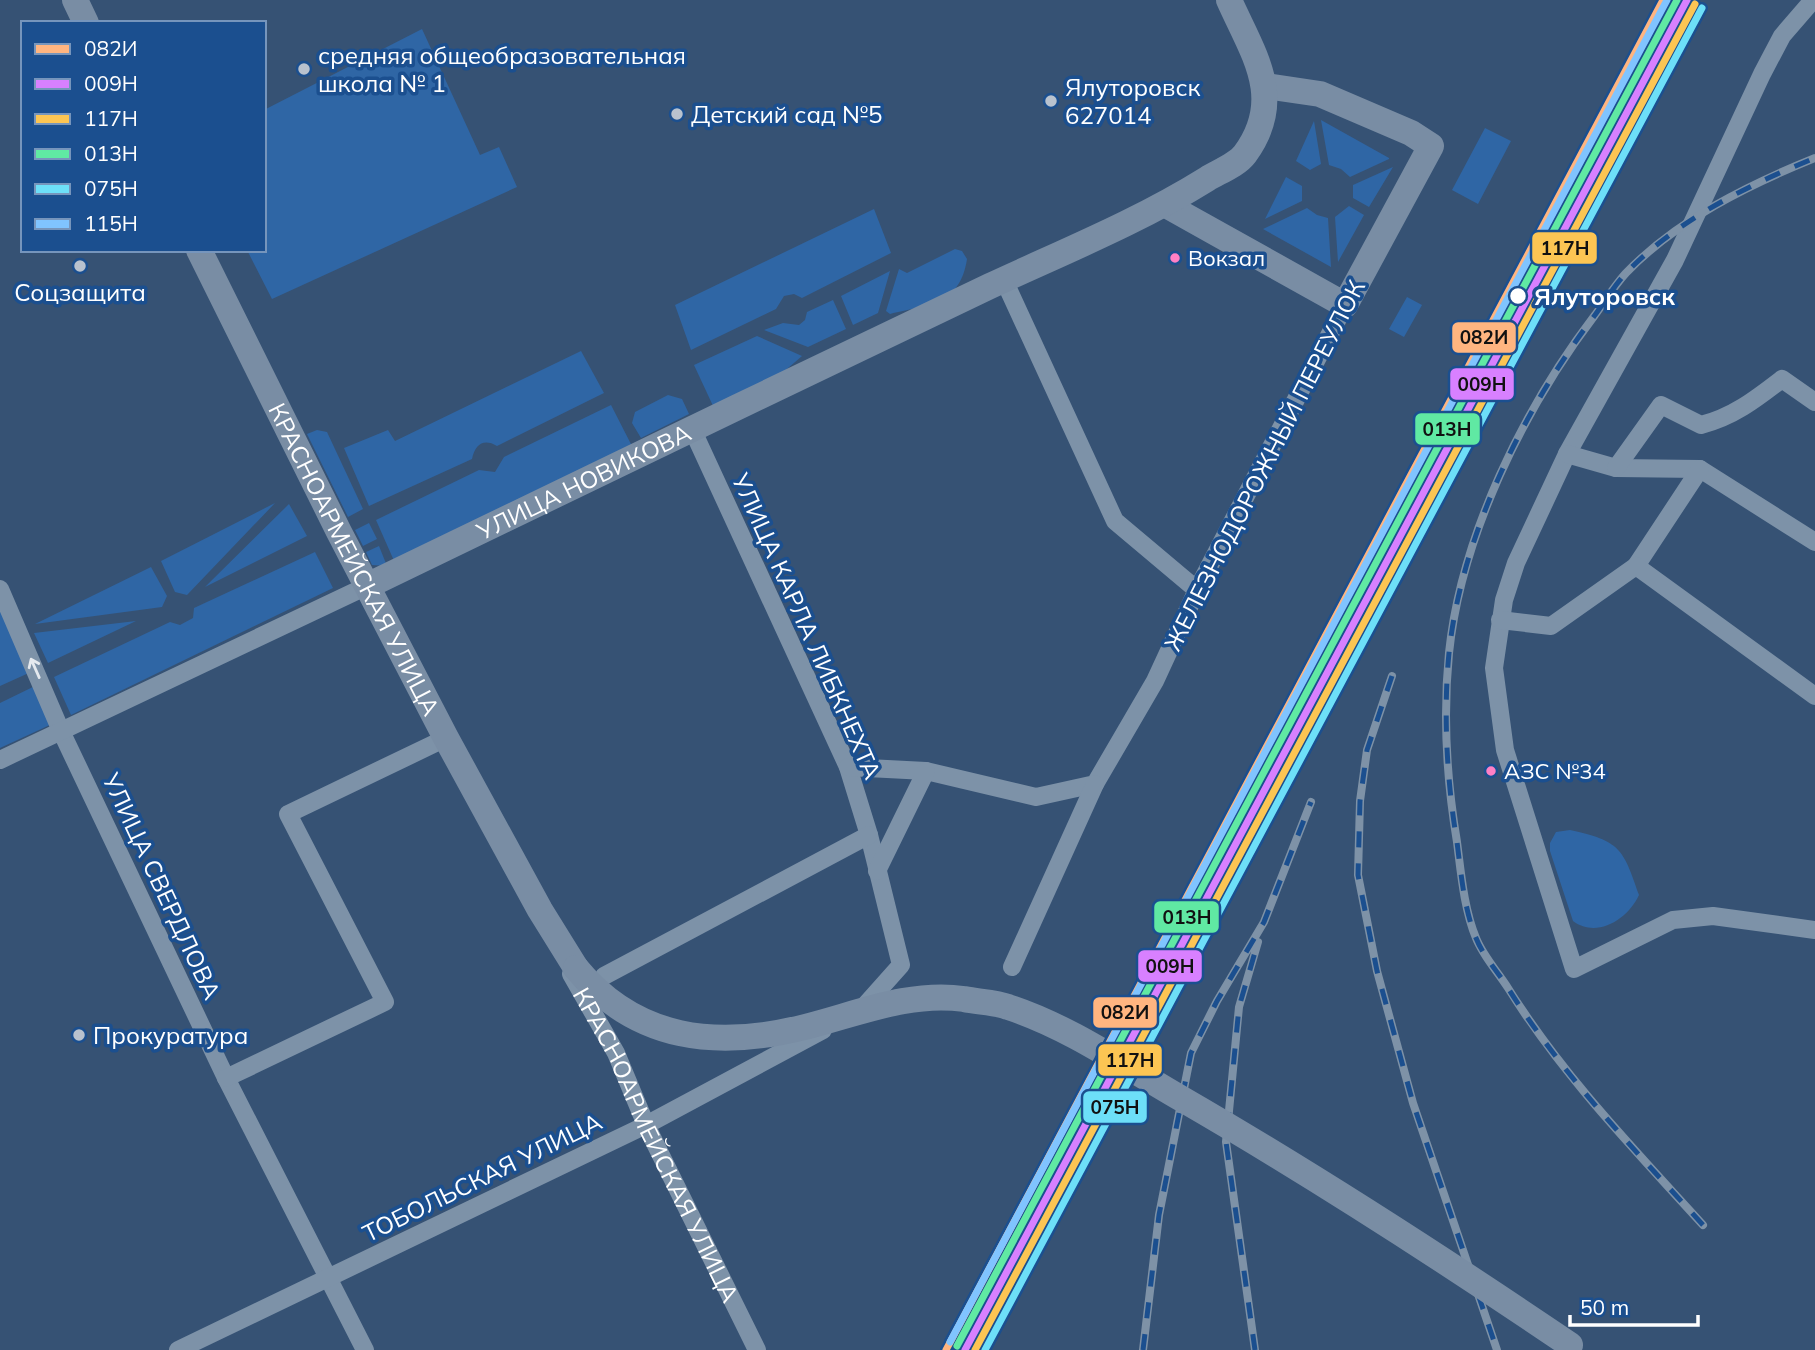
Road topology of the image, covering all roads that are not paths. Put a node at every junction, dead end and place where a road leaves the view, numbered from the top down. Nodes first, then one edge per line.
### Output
1 (75, 0) edge
2 (1229, 0) edge
3 (1813, 0) edge
4 (85, 21) edge
5 (1266, 86) junction
6 (1166, 205) junction
7 (200, 252) edge
8 (1004, 280) junction
9 (1345, 305) junction
10 (1815, 402) edge
11 (693, 431) junction
12 (1567, 454) junction
13 (1616, 468) junction
14 (1700, 470) junction
15 (1814, 540) edge
16 (1636, 566) junction
17 (369, 585) junction
18 (0, 589) edge
19 (1197, 590) junction
20 (1500, 620) junction
21 (1815, 696) edge
22 (61, 732) junction
23 (446, 738) junction
24 (0, 760) edge
25 (848, 767) junction
26 (926, 771) junction
27 (1095, 784) junction
28 (869, 835) junction
29 (516, 866) junction
30 (877, 871) junction
31 (1815, 930) edge
32 (901, 965) joint
33 (1012, 968) dead end
34 (604, 976) dead end
35 (226, 1078) junction
36 (646, 1125) junction
37 (328, 1279) junction
38 (1574, 1348) edge
39 (178, 1350) edge
40 (365, 1350) edge
41 (757, 1350) edge

1 - 4 street
2 - 5 street
3 - 12 street
5 - 6 street, УЛИЦА НОВИКОВА
5 - 9 street, ЖЕЛЕЗНОДОРОЖНЫЙ ПЕРЕУЛОК
6 - 8 street, УЛИЦА НОВИКОВА
6 - 9 street
7 - 17 street, КРАСНОАРМЕЙСКАЯ УЛИЦА
8 - 11 street, УЛИЦА НОВИКОВА
8 - 19 street
9 - 19 street, ЖЕЛЕЗНОДОРОЖНЫЙ ПЕРЕУЛОК
10 - 13 street
11 - 17 street, УЛИЦА НОВИКОВА
11 - 25 street, УЛИЦА КАРЛА ЛИБКНЕХТА
12 - 13 street
12 - 20 street
13 - 14 street
14 - 15 street
14 - 16 street
16 - 20 street
16 - 21 street
17 - 22 street, УЛИЦА НОВИКОВА
17 - 23 street, КРАСНОАРМЕЙСКАЯ УЛИЦА
22 -> 18 street, УЛИЦА СВЕРДЛОВА
19 - 27 street, ЖЕЛЕЗНОДОРОЖНЫЙ ПЕРЕУЛОК
20 - 31 street
22 - 24 street, УЛИЦА НОВИКОВА
22 - 35 street, УЛИЦА СВЕРДЛОВА
23 - 29 street, КРАСНОАРМЕЙСКАЯ УЛИЦА
23 - 35 street
25 - 26 street
25 - 28 street, УЛИЦА КАРЛА ЛИБКНЕХТА
26 - 27 street
26 - 30 street
27 - 33 street, ЖЕЛЕЗНОДОРОЖНЫЙ ПЕРЕУЛОК
28 - 30 street, УЛИЦА КАРЛА ЛИБКНЕХТА
28 - 34 street
29 - 36 street, КРАСНОАРМЕЙСКАЯ УЛИЦА
29 - 38 street, КРАСНОАРМЕЙСКАЯ УЛИЦА, bridge
30 - 32 street, УЛИЦА КАРЛА ЛИБКНЕХТА
32 - 36 street, ТОБОЛЬСКАЯ УЛИЦА
35 - 37 street, УЛИЦА СВЕРДЛОВА
36 - 37 street, ТОБОЛЬСКАЯ УЛИЦА
36 - 41 street, КРАСНОАРМЕЙСКАЯ УЛИЦА
37 - 39 street, ТОБОЛЬСКАЯ УЛИЦА
37 - 40 street, УЛИЦА СВЕРДЛОВА

